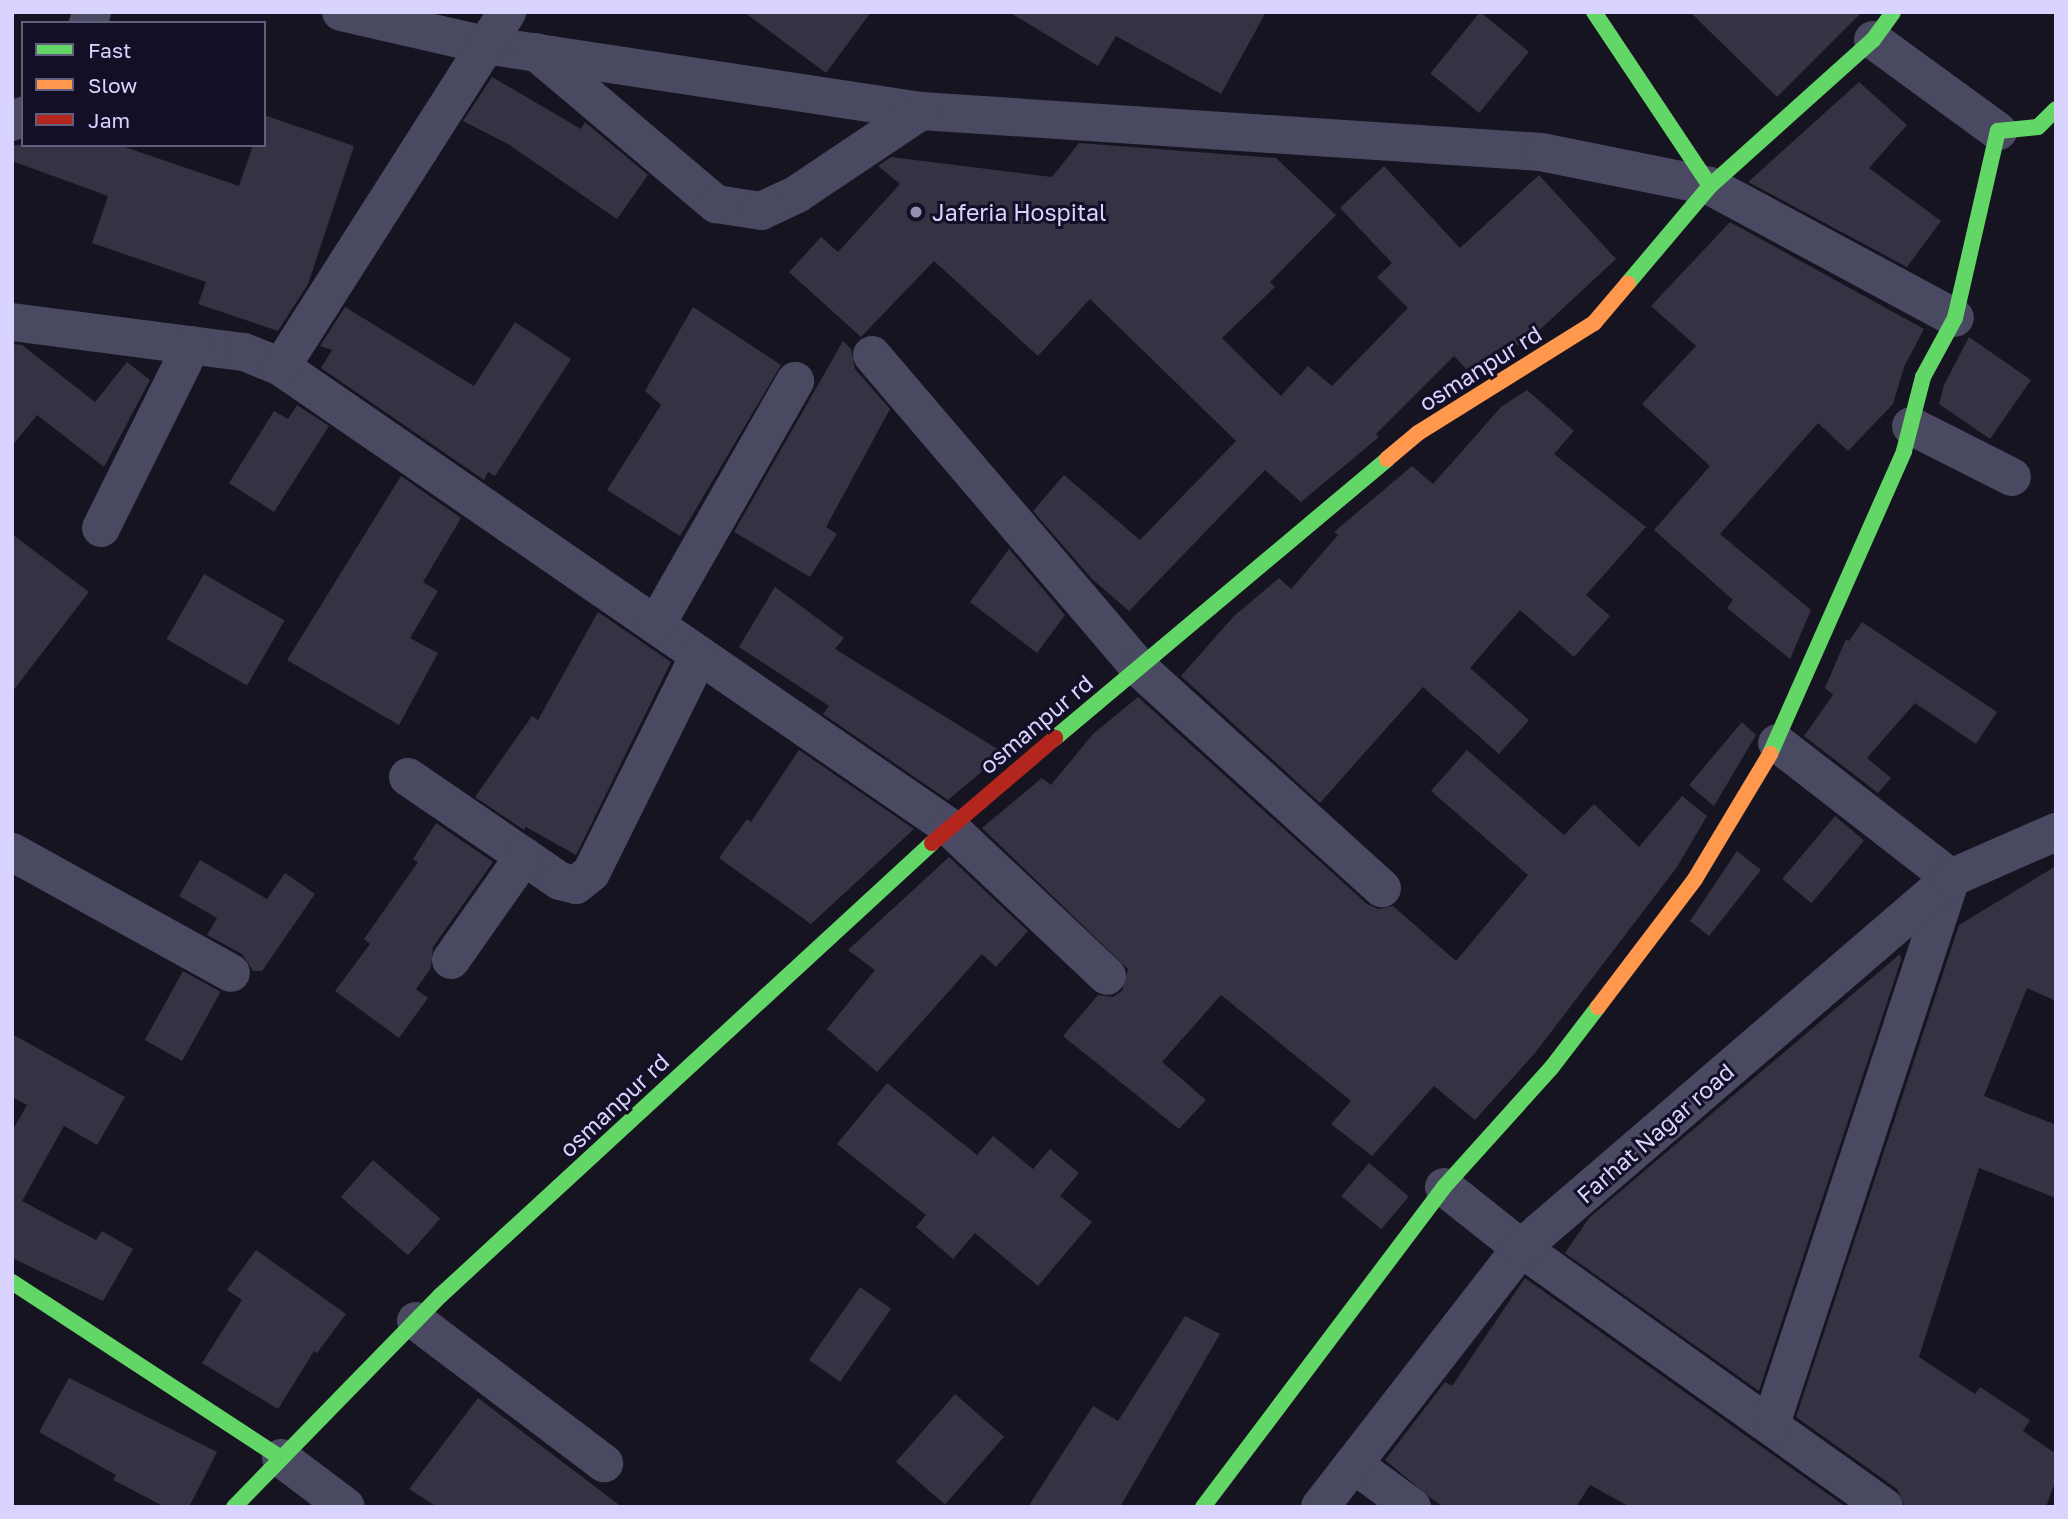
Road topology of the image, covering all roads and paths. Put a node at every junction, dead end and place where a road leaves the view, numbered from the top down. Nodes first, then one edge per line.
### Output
1 (341, 12) edge
2 (507, 12) edge
3 (1594, 12) edge
4 (1883, 26) edge
5 (485, 45) junction
6 (536, 52) junction
7 (2056, 109) edge
8 (921, 111) junction
9 (1998, 131) junction
10 (1710, 186) junction
11 (1955, 318) junction
12 (12, 322) edge
13 (192, 345) junction
14 (872, 355) dead end
15 (281, 367) junction
16 (795, 381) dead end
17 (1910, 426) junction
18 (2012, 477) dead end
19 (101, 528) dead end
20 (656, 625) junction
21 (699, 655) junction
22 (1139, 668) junction
23 (1777, 743) junction
24 (408, 777) dead end
25 (949, 827) junction
26 (2056, 832) edge
27 (12, 852) edge
28 (524, 856) junction
29 (1951, 878) junction
30 (1382, 888) dead end
31 (451, 960) dead end
32 (231, 973) dead end
33 (1107, 976) dead end
34 (1444, 1187) junction
35 (1521, 1248) junction
36 (12, 1282) edge
37 (416, 1321) junction
38 (1771, 1424) junction
39 (281, 1458) junction
40 (604, 1464) dead end
41 (1353, 1464) junction
42 (234, 1507) edge
43 (346, 1507) edge
44 (1203, 1507) edge
45 (1320, 1507) edge
46 (1412, 1507) edge
47 (1884, 1507) edge

1 - 5 street
2 - 5 street
3 - 10 street
4 - 9 street
4 - 10 street, osmanpur rd
5 - 6 street
5 - 15 street
6 - 8 street
6 - 8 street
7 - 9 street
8 - 10 street
9 - 11 street
10 - 11 street
10 - 22 street, osmanpur rd
11 - 17 street
12 - 13 street
13 - 15 street
13 - 19 street
14 - 22 street
15 - 20 street
16 - 20 street
17 - 18 street
17 - 23 street
20 - 21 street
21 - 25 street
21 - 28 street
22 - 25 street, osmanpur rd
22 - 30 street
23 - 29 street
23 - 34 street
24 - 28 street
25 - 33 street
25 - 37 street, osmanpur rd
26 - 29 street, Farhat Nagar road
27 - 32 street
28 - 31 street
29 - 35 street, Farhat Nagar road
29 - 38 street
34 - 35 street
34 - 44 street
35 - 38 street
35 - 41 street, Farhat Nagar road
36 - 39 street
37 - 39 street, osmanpur rd
37 - 40 street
38 - 47 street
39 - 42 street, osmanpur rd
39 - 43 street
41 - 45 street, Farhat Nagar road
41 - 46 street

